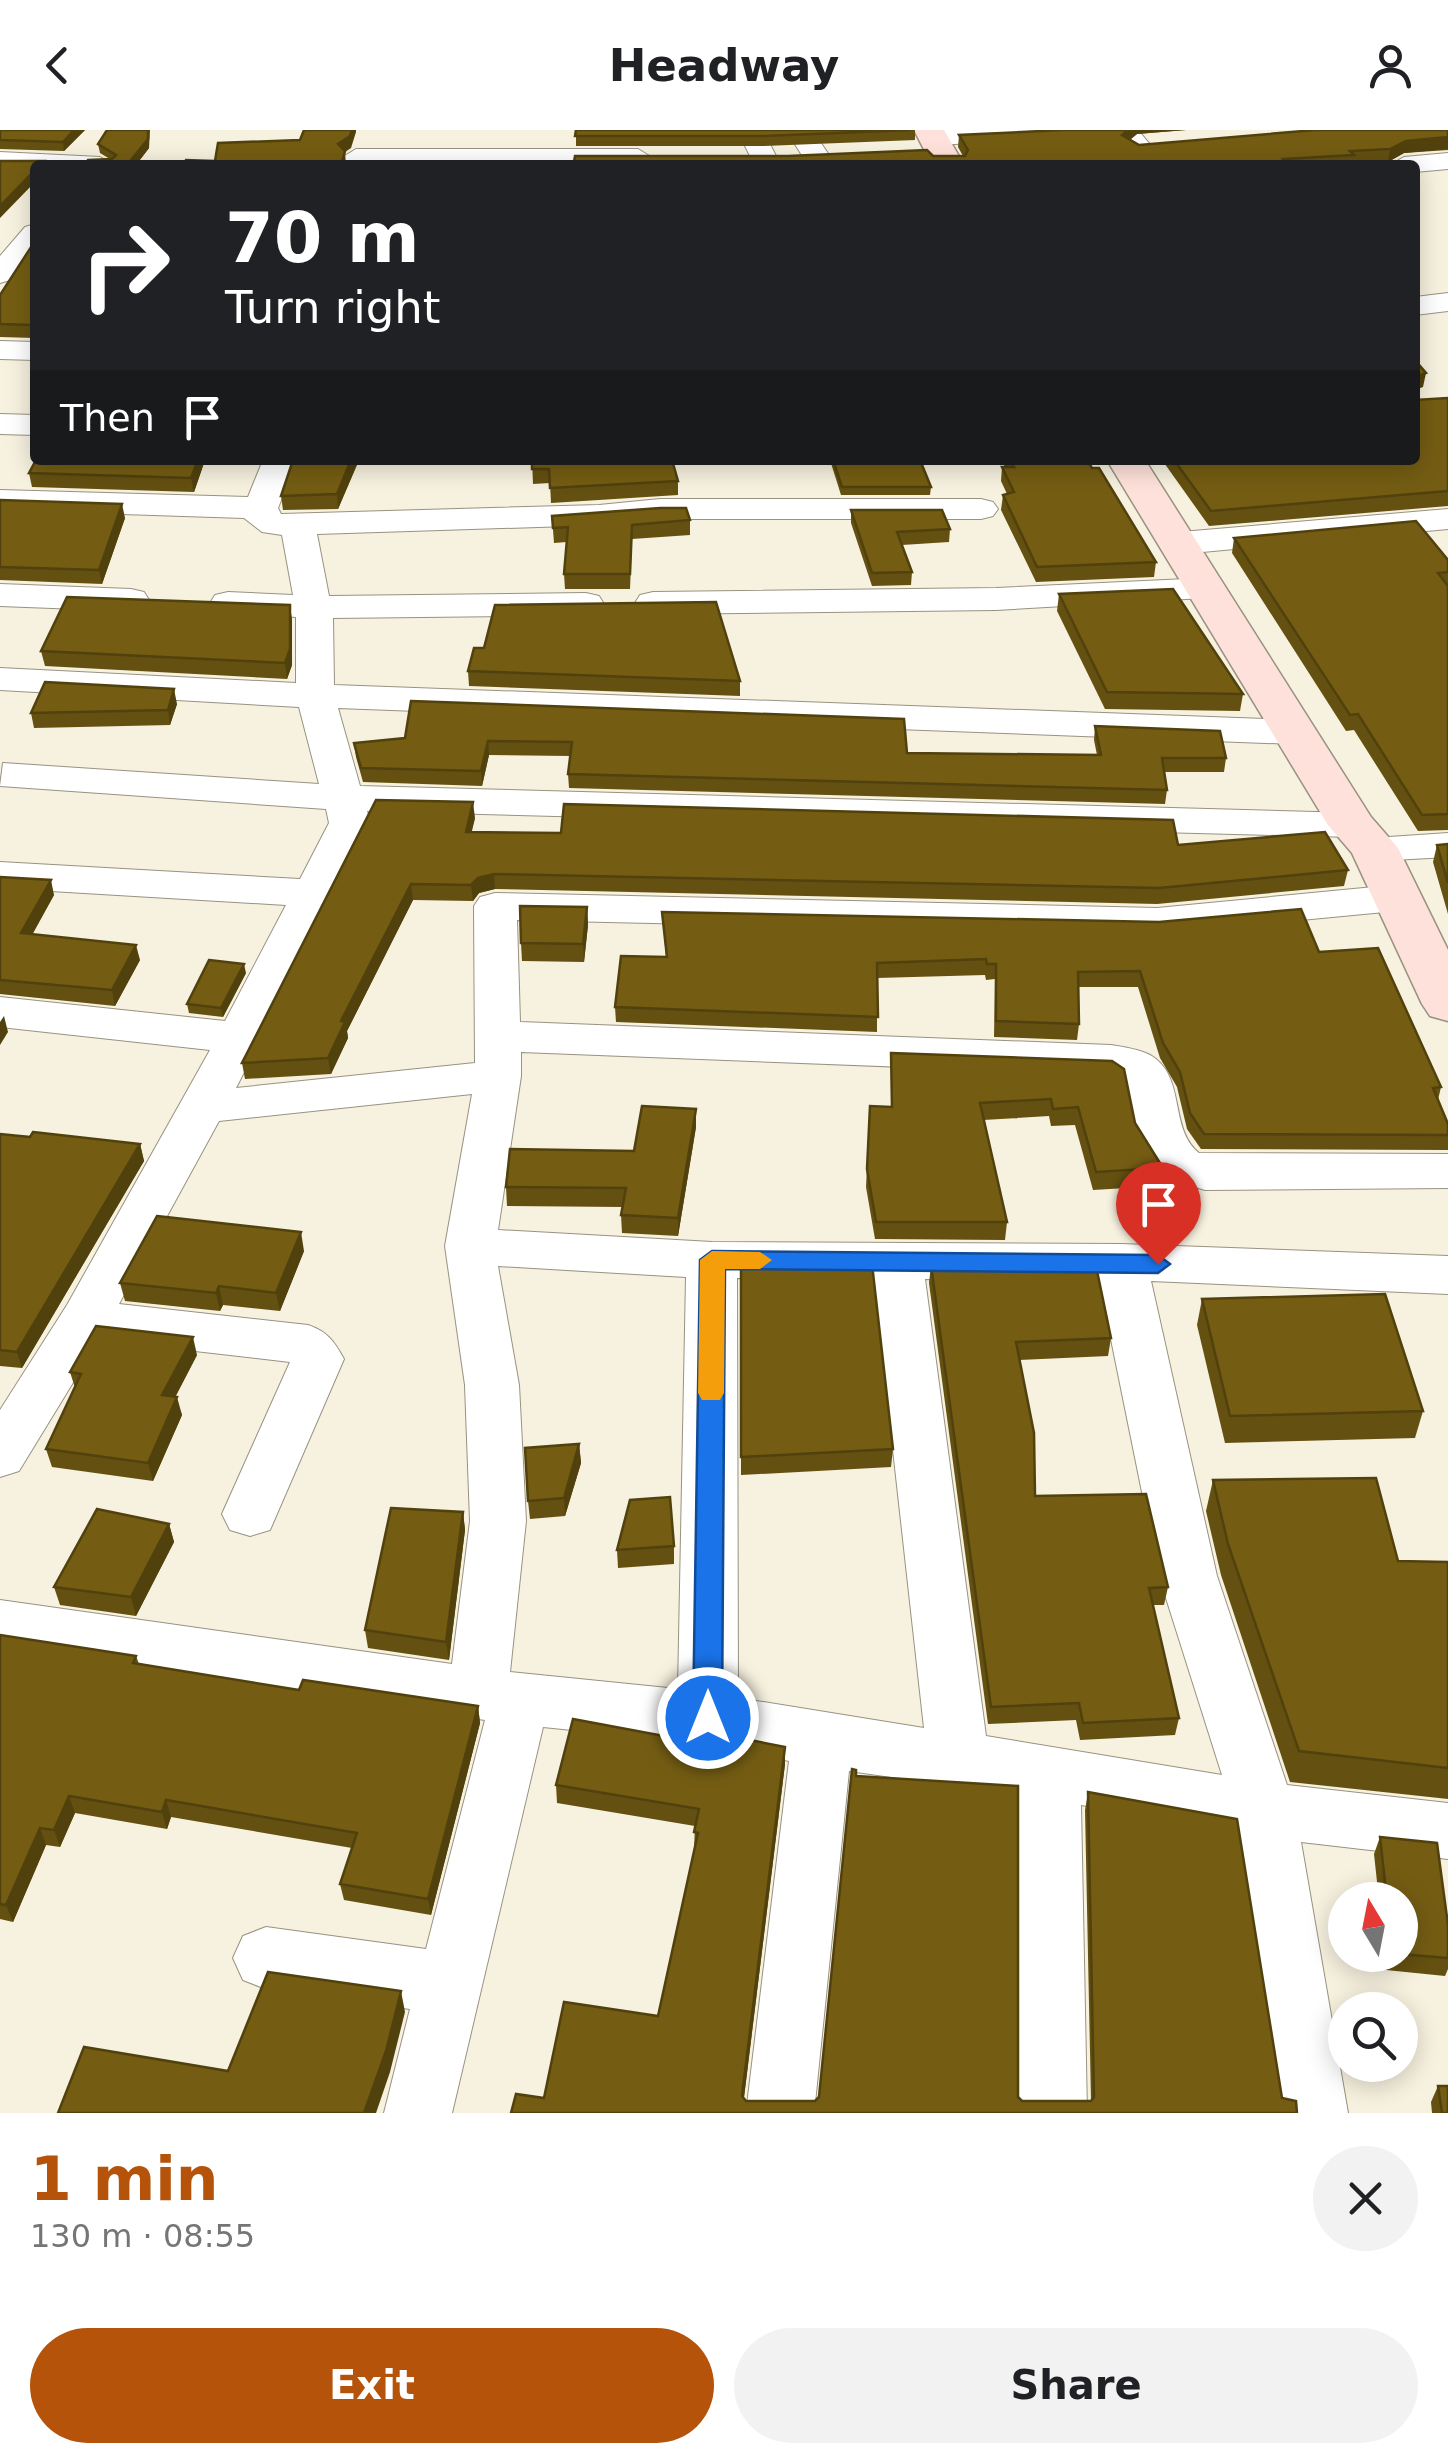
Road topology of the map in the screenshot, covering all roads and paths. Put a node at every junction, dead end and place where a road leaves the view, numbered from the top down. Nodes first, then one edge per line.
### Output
1 (750, 130) edge
2 (799, 130) edge
3 (1079, 130) edge
4 (554, 143) edge
5 (1174, 143) edge
6 (931, 147) edge
7 (1138, 147) edge
8 (357, 151) edge
9 (854, 154) edge
10 (668, 157) edge
11 (726, 157) edge
12 (764, 158) junction
13 (0, 160) edge
14 (802, 160) edge
15 (820, 160) edge
16 (826, 160) edge
17 (30, 161) edge
18 (1448, 161) edge
19 (1420, 163) edge
20 (1420, 169) edge
21 (1448, 191) edge
22 (0, 229) edge
23 (30, 232) edge
24 (30, 238) edge
25 (0, 274) edge
26 (1448, 302) edge
27 (1420, 305) edge
28 (0, 350) edge
29 (30, 351) edge
30 (0, 424) edge
31 (30, 426) edge
32 (280, 465) edge
33 (1129, 465) edge
34 (0, 500) edge
35 (980, 509) dead end
36 (280, 517) junction
37 (1445, 524) edge
38 (1181, 543) junction
39 (1208, 589) junction
40 (0, 595) edge
41 (157, 601) edge
42 (196, 602) edge
43 (314, 607) junction
44 (0, 679) edge
45 (315, 696) junction
46 (1295, 732) junction
47 (3, 775) dead end
48 (343, 798) junction
49 (1363, 836) junction
50 (1448, 845) edge
51 (0, 875) edge
52 (312, 893) junction
53 (1395, 898) junction
54 (1448, 1004) edge
55 (0, 1012) edge
56 (240, 1038) junction
57 (496, 1056) junction
58 (203, 1107) junction
59 (1448, 1171) edge
60 (470, 1246) junction
61 (712, 1260) junction
62 (897, 1262) junction
63 (1122, 1262) junction
64 (1448, 1275) edge
65 (85, 1318) junction
66 (21, 1381) edge
67 (0, 1456) edge
68 (250, 1514) dead end
69 (0, 1624) edge
70 (499, 1696) junction
71 (708, 1718) junction
72 (822, 1741) junction
73 (958, 1758) junction
74 (1050, 1772) junction
75 (1264, 1810) junction
76 (1448, 1831) edge
77 (266, 1958) dead end
78 (450, 1984) junction
79 (418, 2113) edge
80 (780, 2113) edge
81 (1053, 2113) edge
82 (1314, 2113) edge

1 - 12 street
2 - 15 street
3 - 6 street
4 - 8 street
4 - 10 street
5 - 7 street
9 - 16 street
11 - 12 street
12 - 14 street
13 - 17 street
18 - 19 street
20 - 21 street
22 - 23 street
24 - 25 street
26 - 27 street
28 - 29 street
30 - 31 street
32 - 36 street
33 - 38 street
34 - 36 street
35 - 36 street
36 - 43 street
37 - 38 street
38 - 39 street
39 - 43 street
39 - 46 street
40 - 41 street
42 - 43 street
43 - 45 street
44 - 45 street
45 - 46 street
45 - 48 street
46 - 49 street
47 - 48 street
48 - 49 street
48 - 52 street
49 - 50 street
49 - 53 street
51 - 52 street
52 - 56 street
53 - 54 street
53 - 57 street
55 - 56 street
56 - 58 street
57 - 58 street
57 - 59 street
57 - 60 street
58 - 65 street
60 - 61 street
60 - 70 street
61 - 62 street
61 - 71 street
62 - 63 street
62 - 73 street
63 - 64 street
63 - 75 street
65 - 66 street
65 - 68 street
66 - 67 street
69 - 70 street
70 - 71 street
70 - 78 street
71 - 72 street
72 - 73 street
72 - 80 street
73 - 74 street
74 - 75 street
74 - 81 street
75 - 76 street
75 - 82 street
77 - 78 street
78 - 79 street

